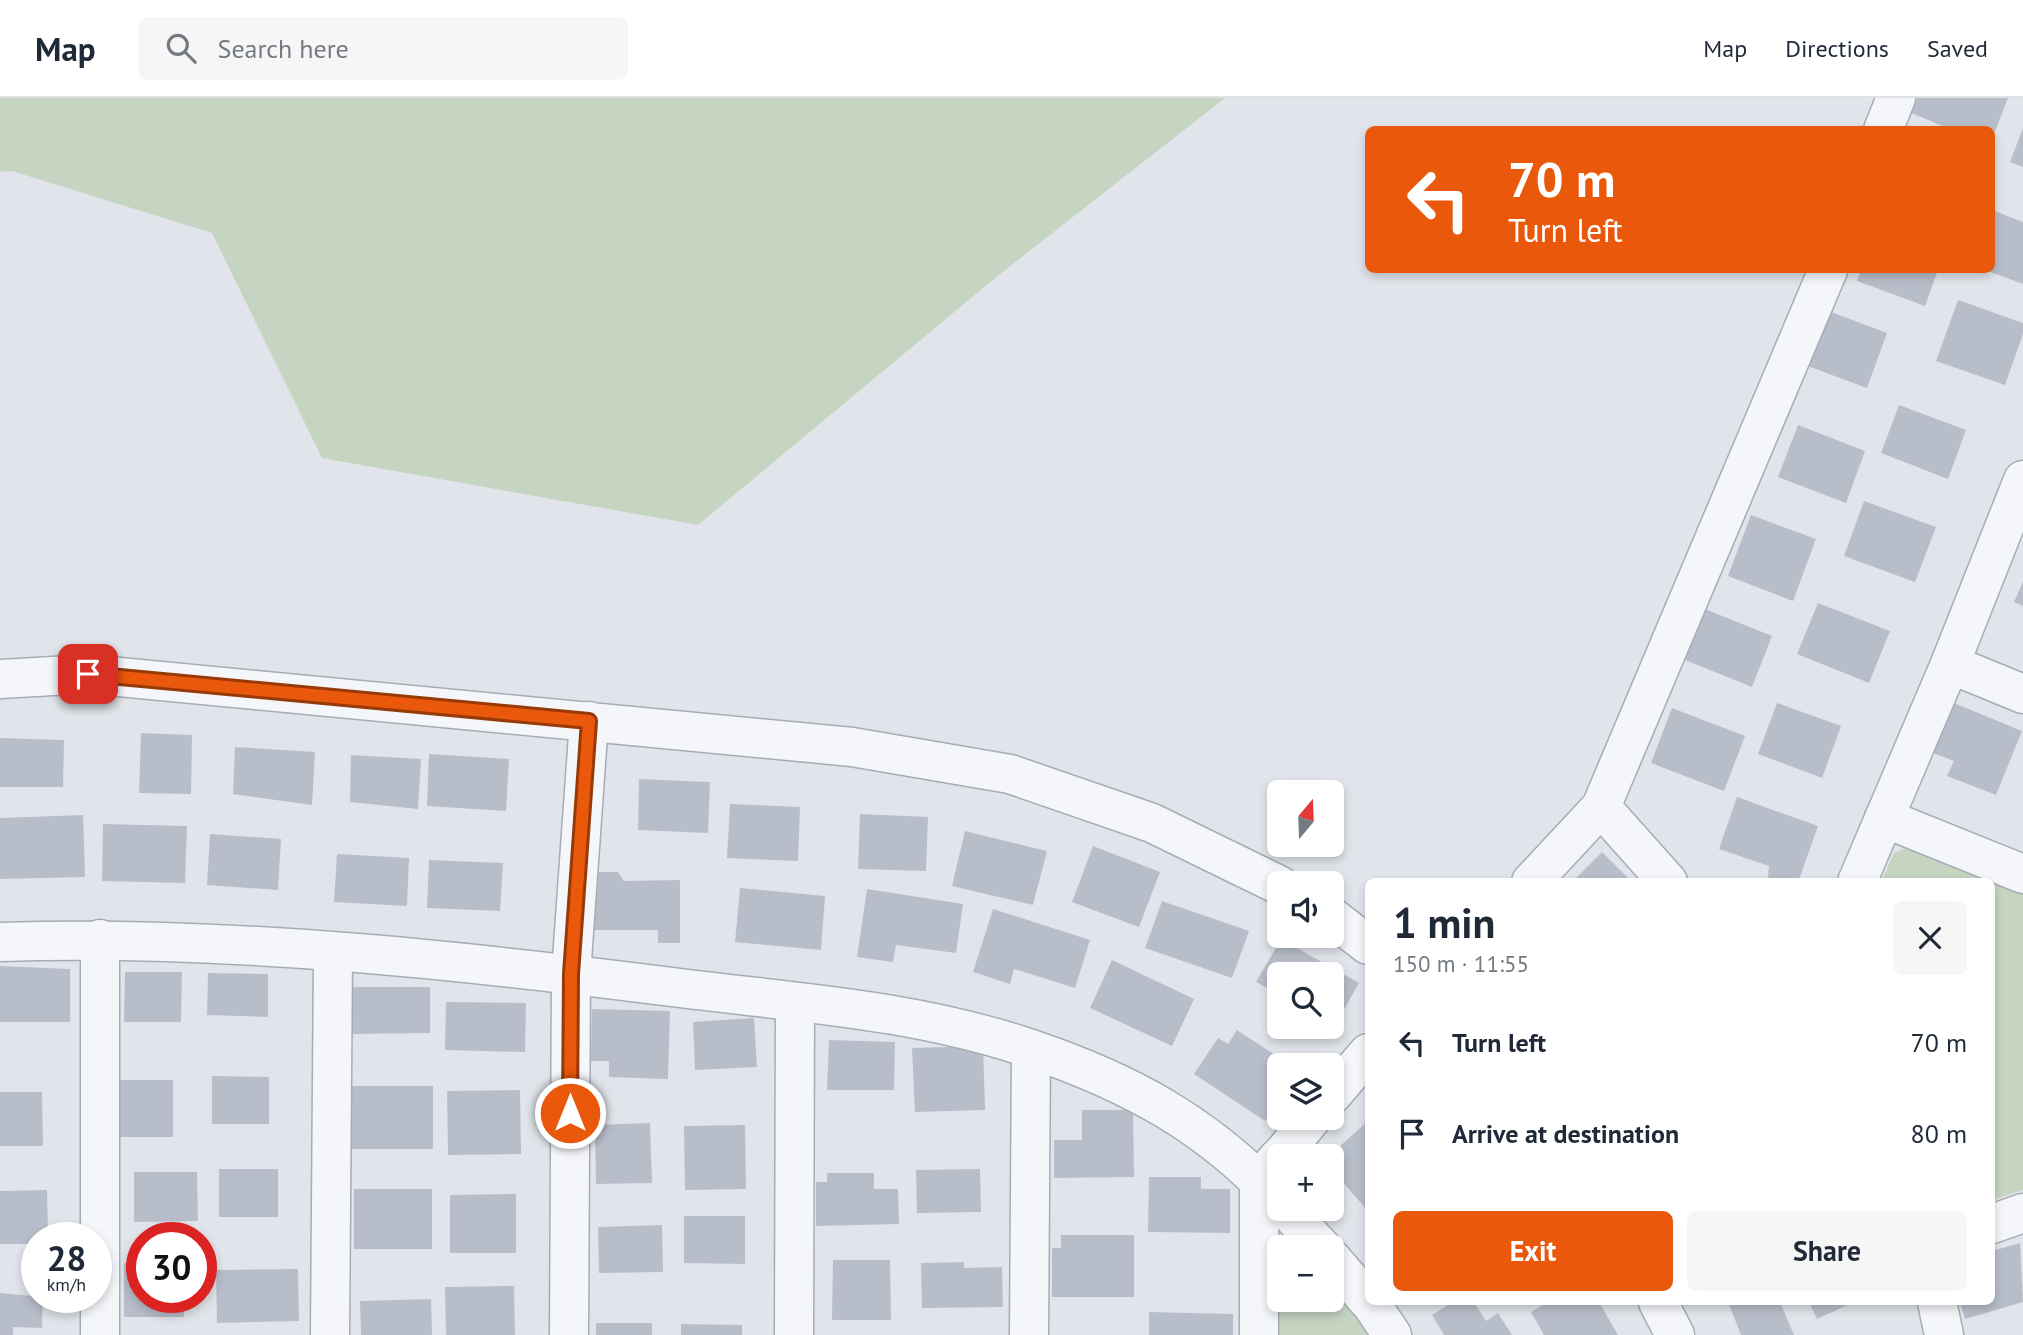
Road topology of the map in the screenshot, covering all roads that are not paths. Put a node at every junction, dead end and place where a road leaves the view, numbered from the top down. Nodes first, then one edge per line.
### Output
1 (1896, 98) edge
2 (1885, 126) edge
3 (1827, 273) edge
4 (2018, 505) edge
5 (1950, 664) junction
6 (0, 679) edge
7 (2023, 694) edge
8 (589, 721) junction
9 (1601, 807) junction
10 (1884, 818) junction
11 (2023, 874) edge
12 (1535, 878) edge
13 (1664, 878) edge
14 (1859, 878) edge
15 (1267, 879) edge
16 (1344, 926) edge
17 (100, 939) junction
18 (0, 942) edge
19 (1365, 943) edge
20 (332, 953) junction
21 (571, 974) junction
22 (795, 1002) junction
23 (1031, 1049) junction
24 (1365, 1056) edge
25 (1344, 1081) edge
26 (1267, 1170) edge
27 (2023, 1213) edge
28 (1270, 1221) edge
29 (1297, 1221) edge
30 (1995, 1223) edge
31 (1310, 1235) edge
32 (1344, 1273) edge
33 (1365, 1296) edge
34 (1372, 1305) edge
35 (1660, 1305) edge
36 (1938, 1305) edge
37 (100, 1335) edge
38 (330, 1335) edge
39 (569, 1335) edge
40 (794, 1335) edge
41 (1029, 1335) edge
42 (1259, 1335) edge
43 (1392, 1335) edge
44 (1675, 1335) edge
45 (1944, 1335) edge

1 - 2 street
3 - 9 street
4 - 5 street
5 - 7 street
5 - 10 street
6 - 8 street
8 - 15 street
8 - 21 street
9 - 12 street
9 - 13 street
10 - 11 street
10 - 14 street
16 - 19 street
17 - 18 street
17 - 20 street
17 - 37 street
20 - 21 street
20 - 38 street
21 - 22 street
21 - 39 street
22 - 23 street
22 - 40 street
23 - 26 street
23 - 41 street
24 - 25 street
27 - 30 street
28 - 42 street
29 - 31 street
32 - 33 street
34 - 43 street
35 - 44 street
36 - 45 street

